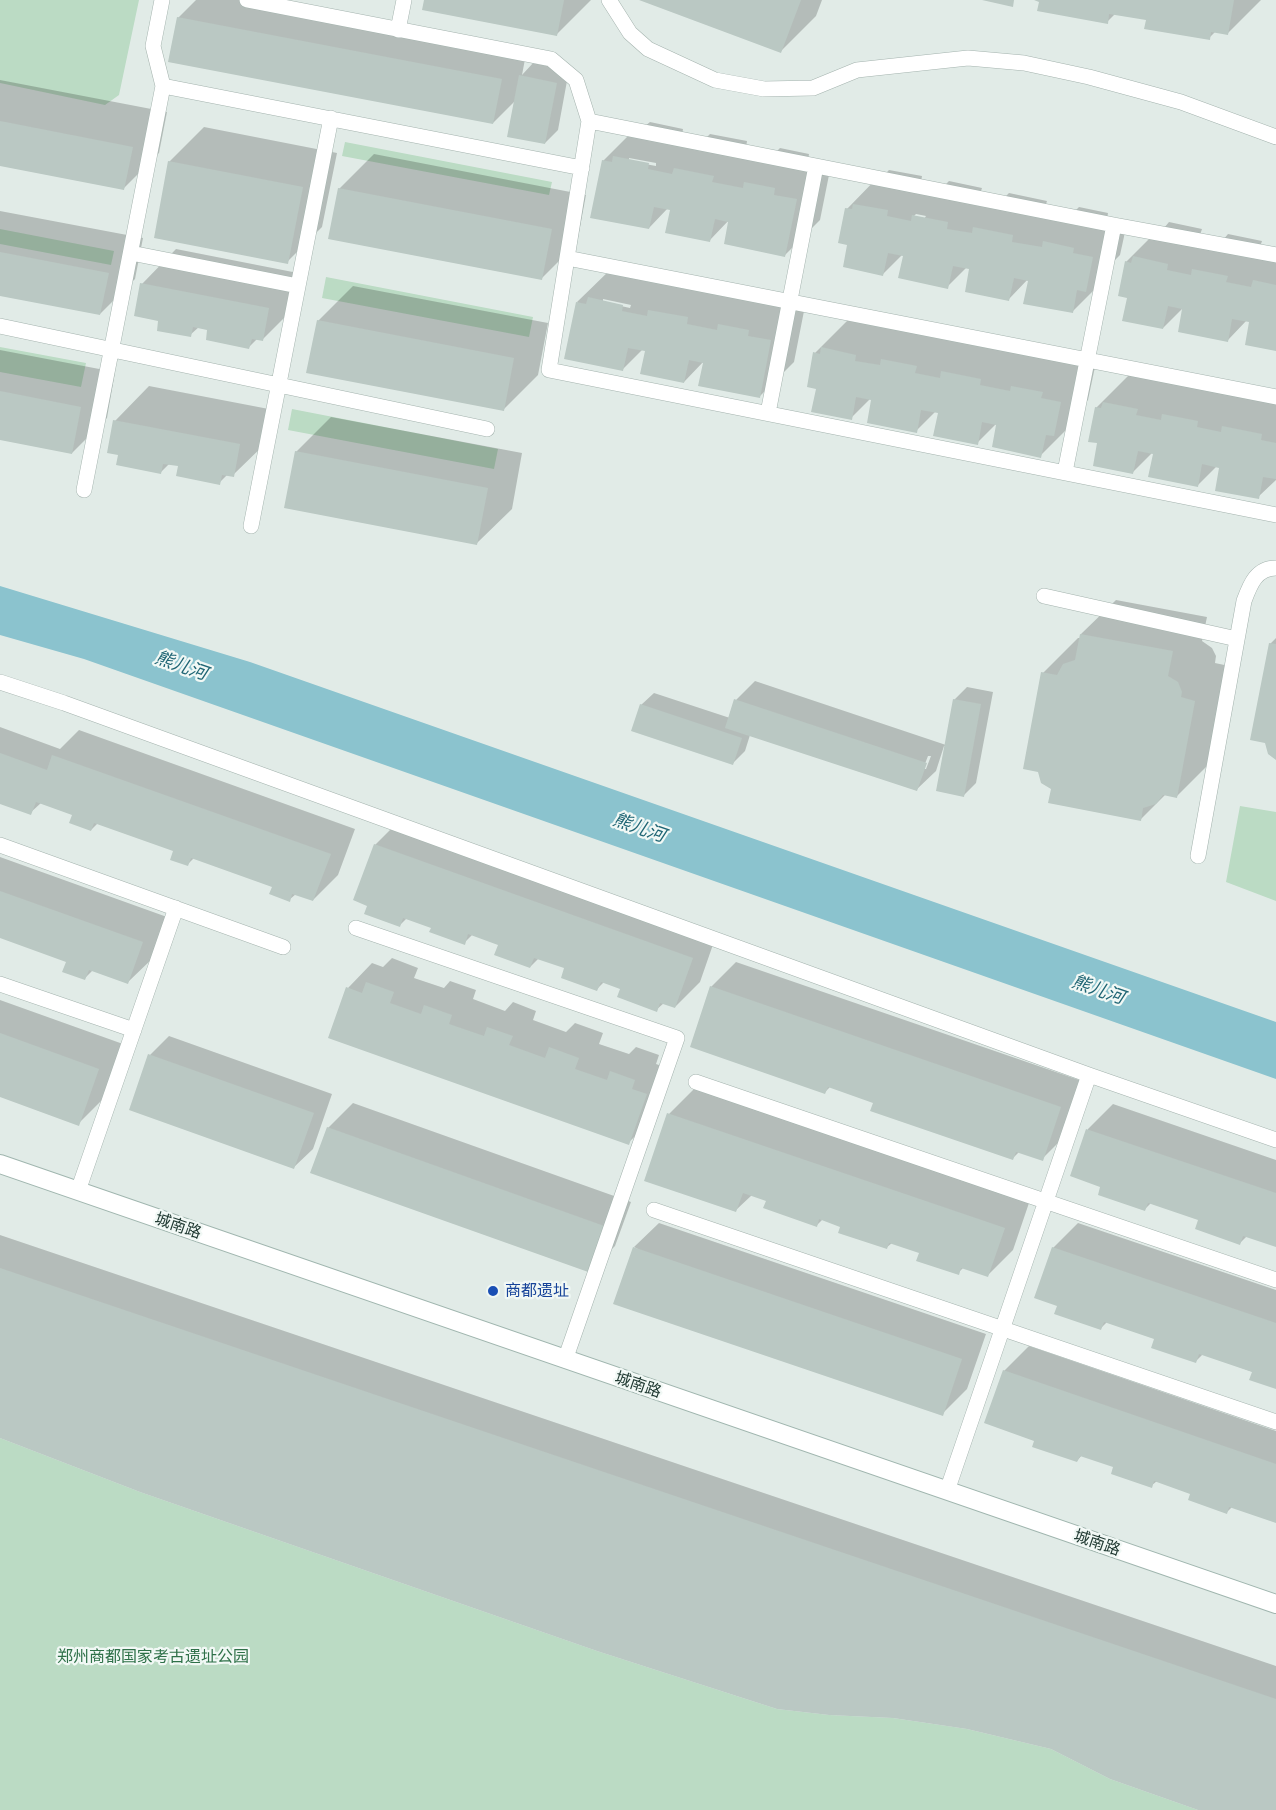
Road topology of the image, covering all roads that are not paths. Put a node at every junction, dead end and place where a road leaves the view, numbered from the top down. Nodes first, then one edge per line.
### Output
1 (162, 0) edge
2 (247, 0) edge
3 (404, 0) edge
4 (609, 0) edge
5 (398, 30) junction
6 (163, 86) junction
7 (331, 118) junction
8 (590, 121) junction
9 (1276, 137) edge
10 (816, 166) junction
11 (582, 168) junction
12 (1114, 225) junction
13 (130, 253) junction
14 (1276, 255) edge
15 (567, 258) junction
16 (298, 286) junction
17 (790, 302) junction
18 (0, 326) edge
19 (112, 350) junction
20 (1088, 360) junction
21 (279, 385) junction
22 (1276, 397) edge
23 (768, 413) junction
24 (487, 429) dead end
25 (1065, 472) junction
26 (84, 490) dead end
27 (1276, 515) edge
28 (251, 526) dead end
29 (1276, 568) edge
30 (1044, 596) dead end
31 (1237, 639) junction
32 (0, 682) edge
33 (0, 845) edge
34 (1198, 856) dead end
35 (176, 908) junction
36 (356, 928) dead end
37 (283, 947) dead end
38 (0, 984) edge
39 (134, 1030) junction
40 (1089, 1075) junction
41 (696, 1082) dead end
42 (1276, 1140) edge
43 (0, 1164) edge
44 (78, 1191) junction
45 (1046, 1202) junction
46 (654, 1210) dead end
47 (1276, 1280) edge
48 (1002, 1328) junction
49 (565, 1360) junction
50 (1276, 1422) edge
51 (947, 1491) junction
52 (1276, 1604) edge

1 - 6 lane
2 - 5 lane
3 - 5 lane
4 - 9 lane
5 - 8 lane
6 - 7 lane
6 - 13 lane
7 - 11 lane
7 - 16 lane
8 - 10 lane
8 - 11 lane
10 - 12 lane
10 - 17 lane
11 - 15 lane
12 - 14 lane
12 - 20 lane
13 - 16 lane
13 - 19 lane
15 - 17 lane
15 - 23 lane
16 - 21 lane
17 - 20 lane
17 - 23 lane
18 - 19 lane
19 - 21 lane
19 - 26 lane
20 - 22 lane
20 - 25 lane
21 - 24 lane
21 - 28 lane
23 - 25 lane
25 - 27 lane
29 - 31 lane
30 - 31 lane
31 - 34 lane
32 - 40 lane
33 - 35 lane
35 - 37 lane
35 - 39 lane
36 - 49 lane
38 - 39 lane
39 - 44 lane
40 - 42 lane
40 - 45 lane
41 - 45 lane
43 - 44 street, 城南路
44 - 49 street, 城南路
45 - 47 lane
45 - 48 lane
46 - 48 lane
48 - 50 lane
48 - 51 lane
49 - 51 street, 城南路
51 - 52 street, 城南路

